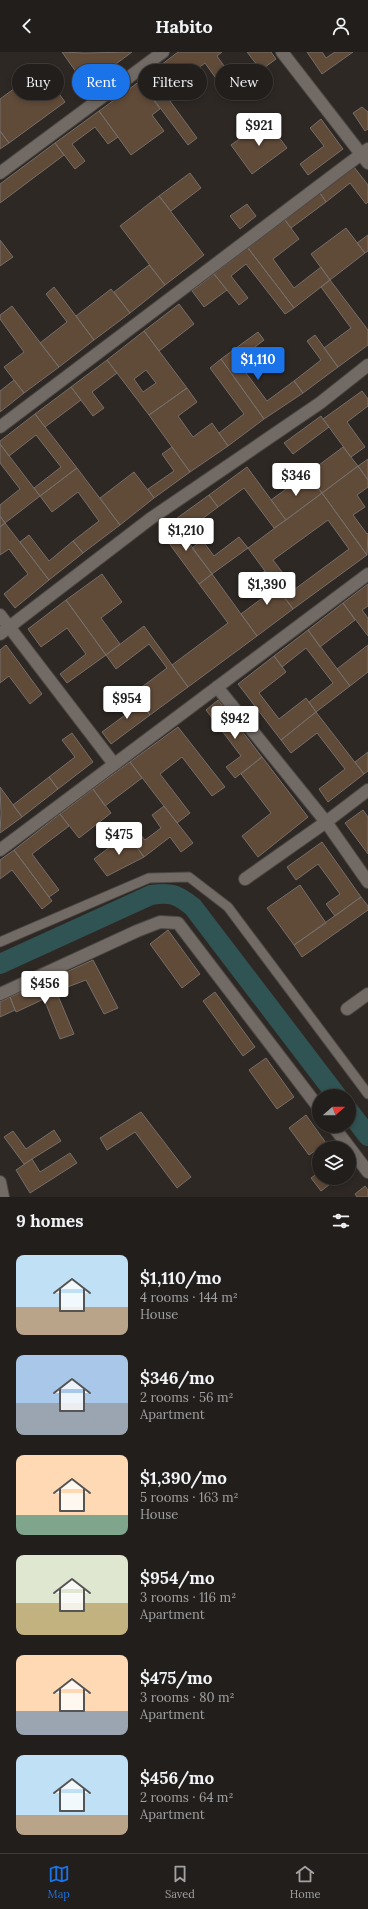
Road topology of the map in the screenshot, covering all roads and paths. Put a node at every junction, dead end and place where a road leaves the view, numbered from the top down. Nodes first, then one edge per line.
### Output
1 (163, 52) edge
2 (282, 52) edge
3 (366, 156) edge
4 (0, 173) edge
5 (368, 366) edge
6 (0, 427) edge
7 (368, 574) edge
8 (0, 615) edge
9 (5, 631) edge
10 (217, 687) junction
11 (114, 764) junction
12 (368, 790) edge
13 (326, 822) junction
14 (0, 850) edge
15 (245, 879) dead end
16 (368, 882) edge
17 (0, 942) edge
18 (0, 994) edge
19 (368, 994) edge
20 (347, 1009) dead end
21 (368, 1094) edge
22 (312, 1099) edge
23 (338, 1133) edge
24 (368, 1172) edge
25 (0, 1182) edge
26 (3, 1197) edge

1 - 4 street
2 - 3 street
3 - 6 street
5 - 9 street
7 - 10 street
8 - 9 street
9 - 11 street
10 - 11 street
10 - 13 street
11 - 14 street
12 - 13 street
13 - 15 street
13 - 16 street
17 - 21 lane
18 - 22 street
19 - 20 street
23 - 24 street
25 - 26 street

